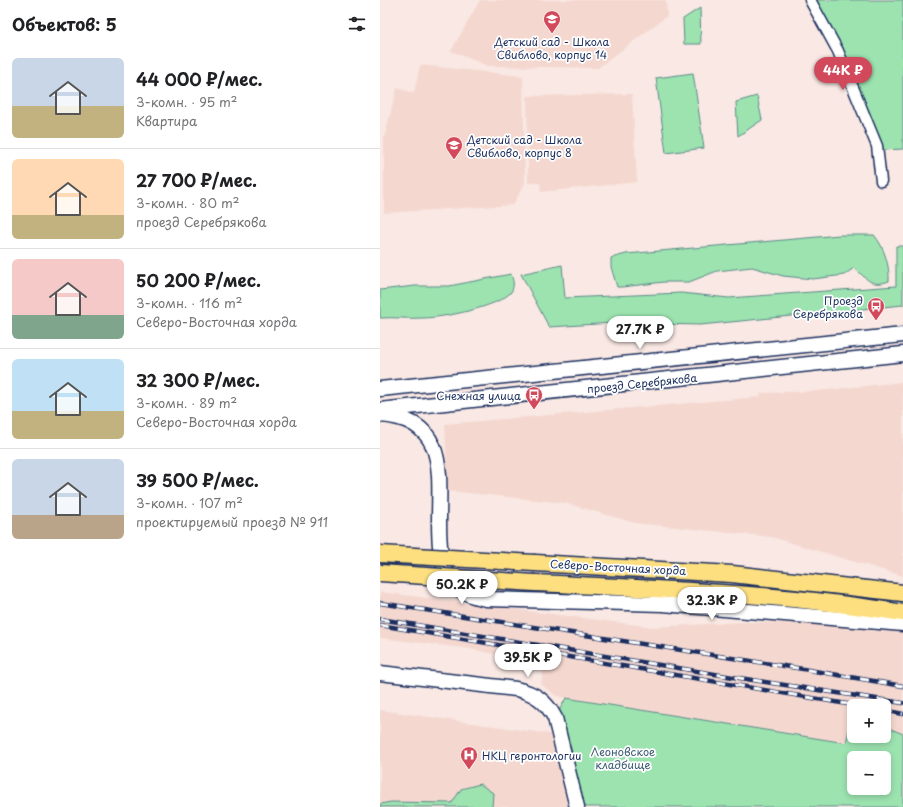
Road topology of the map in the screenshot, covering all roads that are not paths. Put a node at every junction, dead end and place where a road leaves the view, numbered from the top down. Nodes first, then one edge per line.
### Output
1 (810, 0) edge
2 (881, 181) dead end
3 (903, 335) edge
4 (903, 354) edge
5 (380, 389) edge
6 (380, 410) edge
7 (380, 415) edge
8 (380, 554) edge
9 (380, 573) edge
10 (903, 593) edge
11 (903, 613) edge
12 (903, 624) edge
13 (380, 673) edge
14 (577, 807) edge

1 - 2 street
3 - 5 main road, проезд Серебрякова
4 - 6 main road, проезд Серебрякова
7 - 12 main road
8 - 10 main road, Северо-Восточная хорда, bridge
9 - 11 main road, Северо-Восточная хорда, bridge
13 - 14 main road

